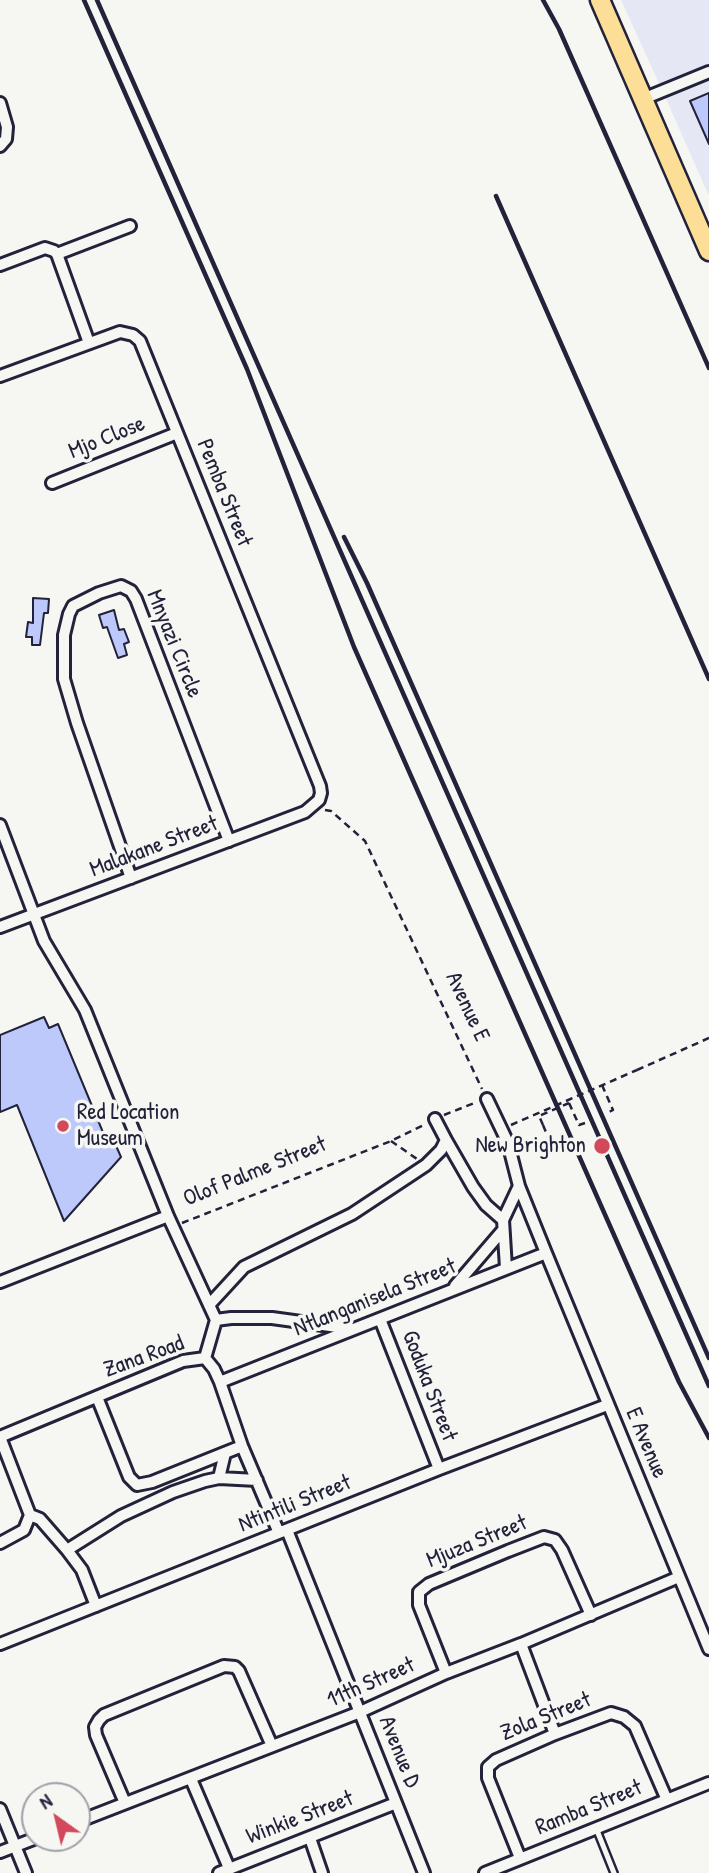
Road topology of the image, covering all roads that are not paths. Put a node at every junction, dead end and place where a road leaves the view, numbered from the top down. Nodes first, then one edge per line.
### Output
1 (600, 0) edge
2 (709, 72) edge
3 (643, 99) junction
4 (0, 103) edge
5 (0, 146) edge
6 (130, 226) dead end
7 (709, 251) edge
8 (57, 254) junction
9 (0, 265) edge
10 (89, 343) junction
11 (0, 376) edge
12 (177, 433) junction
13 (52, 483) dead end
14 (316, 804) joint
15 (0, 825) edge
16 (229, 841) junction
17 (131, 878) junction
18 (34, 914) junction
19 (0, 928) edge
20 (486, 1099) road end
21 (435, 1119) road end
22 (446, 1140) junction
23 (519, 1186) junction
24 (168, 1216) junction
25 (503, 1225) junction
26 (545, 1253) junction
27 (506, 1268) junction
28 (0, 1282) edge
29 (453, 1289) junction
30 (209, 1305) junction
31 (380, 1319) junction
32 (216, 1320) junction
33 (355, 1329) junction
34 (205, 1358) junction
35 (219, 1382) junction
36 (97, 1397) junction
37 (607, 1405) junction
38 (0, 1437) edge
39 (242, 1446) junction
40 (225, 1453) junction
41 (439, 1469) junction
42 (219, 1478) junction
43 (257, 1480) junction
44 (30, 1515) junction
45 (283, 1532) junction
46 (0, 1543) edge
47 (67, 1549) junction
48 (680, 1577) junction
49 (96, 1606) junction
50 (591, 1615) junction
51 (0, 1644) edge
52 (521, 1644) junction
53 (709, 1649) edge
54 (446, 1672) junction
55 (360, 1712) junction
56 (555, 1734) junction
57 (272, 1746) junction
58 (191, 1779) junction
59 (709, 1783) edge
60 (667, 1800) junction
61 (125, 1803) junction
62 (396, 1803) junction
63 (0, 1810) edge
64 (91, 1816) edge
65 (596, 1828) junction
66 (310, 1839) junction
67 (21, 1844) edge
68 (15, 1846) junction
69 (0, 1852) edge
70 (520, 1858) junction
71 (224, 1871) edge
72 (26, 1873) edge
73 (323, 1873) edge
74 (424, 1873) edge
75 (485, 1873) edge
76 (614, 1873) edge

1 - 3 main road
2 - 3 street
3 - 7 main road
4 - 5 street
6 - 8 street
8 - 9 street
8 - 10 street
10 - 11 street, Pemba Street
10 - 12 street, Pemba Street
12 - 13 street, Mjo Close
12 - 14 street, Pemba Street
14 - 16 street, Malakane Street
15 - 18 street
16 - 17 street, Malakane Street
16 - 17 street, Mnyazi Circle
17 - 18 street, Malakane Street
18 - 19 street, Malakane Street
18 - 24 street
20 - 23 street
21 - 22 street
22 - 25 street
22 - 30 street
23 - 25 street
23 - 26 street
24 - 28 street, Olof Palme Street
24 - 30 street
25 - 27 street
25 - 29 street
26 - 27 street, Ntlanganisela Street
26 - 37 street, E Avenue
27 - 29 street, Ntlanganisela Street
29 - 31 street, Ntlanganisela Street
30 - 32 street
31 - 33 street, Ntlanganisela Street
31 - 41 street, Goduka Street
32 - 33 street
32 - 34 street
33 - 35 street, Ntlanganisela Street
34 - 35 street, Zana Road
34 - 36 street, Zana Road
35 - 39 street, Zana Road
36 - 38 street, Zana Road
36 - 40 street
37 - 41 street, Ntintili Street
37 - 48 street, E Avenue
38 - 44 street
39 - 40 street
39 - 43 street, Zana Road
40 - 42 street
41 - 45 street, Ntintili Street
42 - 43 street
42 - 47 street
43 - 45 street, Zana Road
44 - 46 street
44 - 47 street
45 - 49 street, Ntintili Street
45 - 55 street, Avenue D
47 - 49 street
48 - 50 street, 11th Street
48 - 53 street, E Avenue
49 - 51 street, Ntintili Street
50 - 52 street, 11th Street
50 - 54 street, Mjuza Street
52 - 54 street, 11th Street
52 - 56 street
54 - 55 street, 11th Street
55 - 57 street, 11th Street
55 - 62 street, Avenue D
56 - 60 street, Zola Street
56 - 70 street, Zola Street
57 - 58 street, 11th Street
57 - 61 street
58 - 61 street, 11th Street
58 - 71 street
59 - 60 street, Ramba Street
60 - 65 street, Ramba Street
61 - 64 street, 11th Street
62 - 66 street, Winkie Street
62 - 74 street, Avenue D
63 - 68 street
65 - 70 street, Ramba Street
65 - 76 lane
66 - 71 street, Winkie Street
66 - 73 street
67 - 68 street
68 - 69 street
68 - 72 street
70 - 75 street, Ramba Street

